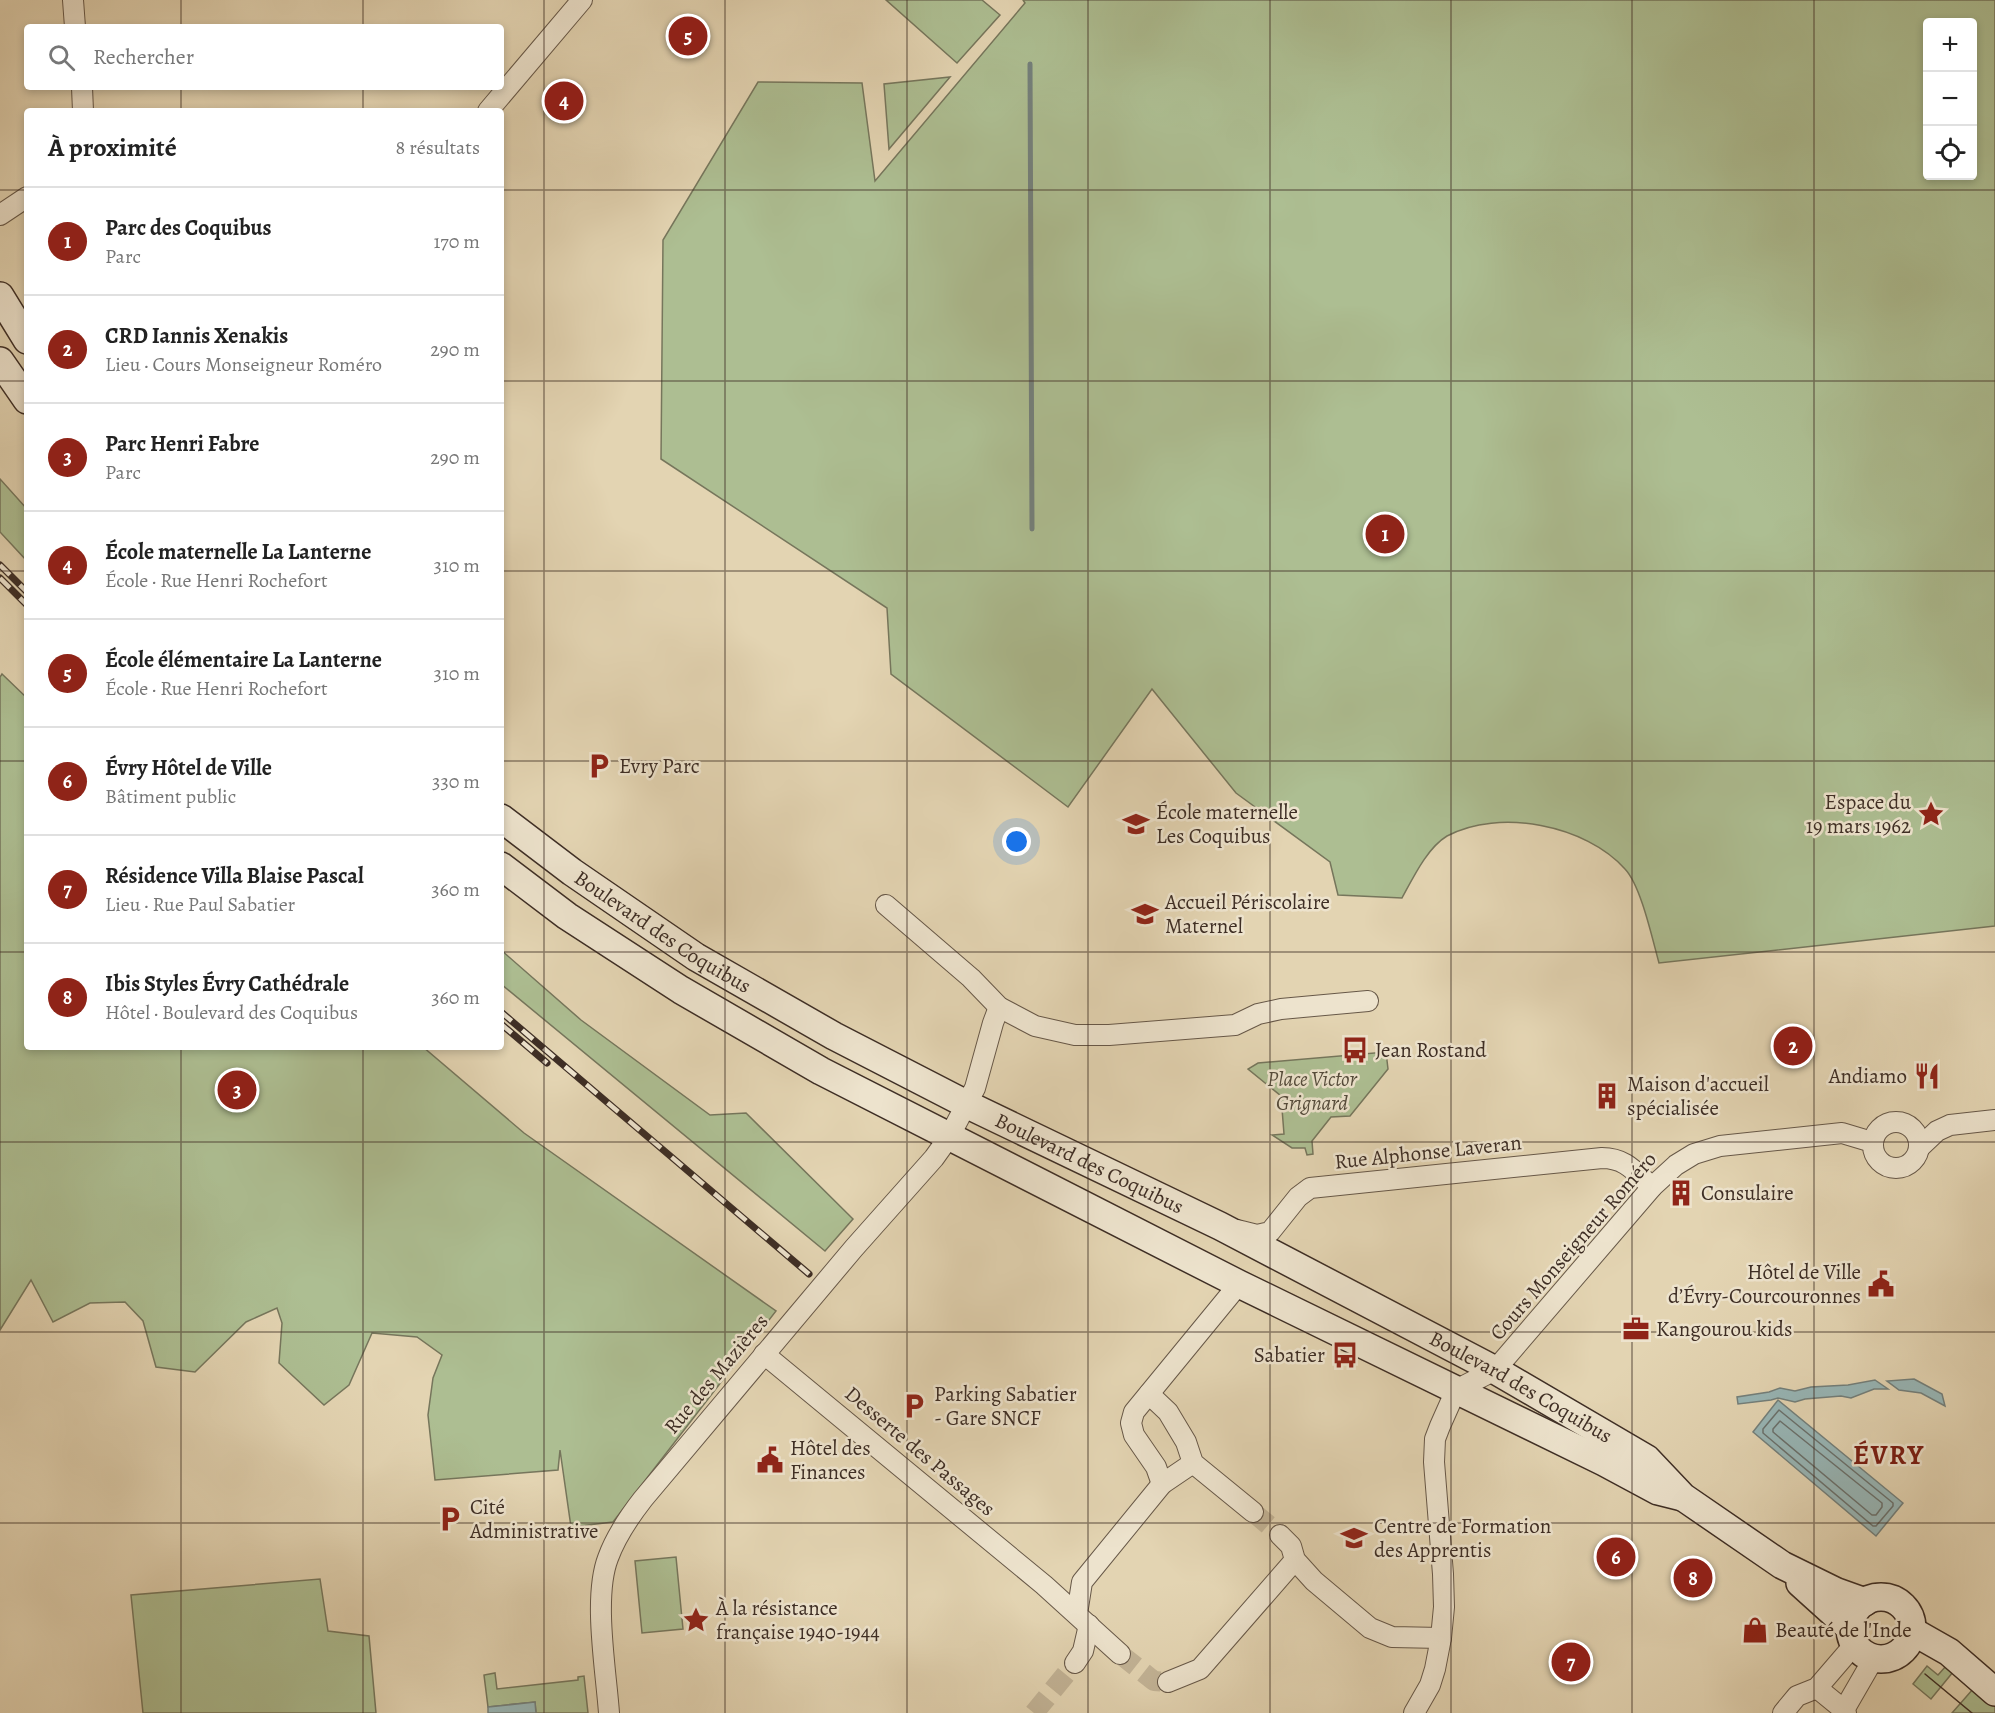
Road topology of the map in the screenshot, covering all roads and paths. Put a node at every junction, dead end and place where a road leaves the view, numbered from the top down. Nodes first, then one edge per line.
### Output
1 (73, 0) edge
2 (582, 0) edge
3 (75, 24) edge
4 (82, 90) edge
5 (83, 108) edge
6 (491, 108) edge
7 (24, 199) edge
8 (0, 215) edge
9 (0, 296) edge
10 (24, 335) edge
11 (0, 361) edge
12 (24, 396) edge
13 (504, 820) edge
14 (504, 868) edge
15 (886, 906) dead end
16 (1368, 1001) dead end
17 (999, 1007) junction
18 (966, 1104) junction
19 (1995, 1120) edge
20 (949, 1137) junction
21 (1916, 1138) junction
22 (1872, 1142) junction
23 (1652, 1187) junction
24 (1220, 1226) junction
25 (1239, 1284) junction
26 (764, 1354) junction
27 (1496, 1370) junction
28 (1456, 1390) junction
29 (1149, 1394) junction
30 (1193, 1463) junction
31 (1162, 1484) junction
32 (1683, 1497) junction
33 (1253, 1512) tunnel mouth
34 (1280, 1535) tunnel mouth
35 (1295, 1560) junction
36 (1782, 1565) junction
37 (1082, 1582) junction
38 (1044, 1585) junction
39 (1865, 1602) junction
40 (1083, 1619) junction
41 (1912, 1631) junction
42 (1442, 1638) junction
43 (1860, 1644) junction
44 (1120, 1654) tunnel mouth
45 (1075, 1663) tunnel mouth
46 (1168, 1682) tunnel mouth
47 (1817, 1688) junction
48 (1995, 1692) edge
49 (1845, 1712) edge
50 (609, 1713) edge
51 (1414, 1713) edge
52 (1783, 1713) edge

1 - 3 street
2 - 6 street
4 - 5 street
7 - 8 street
9 - 10 main road
11 - 12 main road
13 - 18 main road, Boulevard des Coquibus
14 - 20 main road, Boulevard des Coquibus
15 - 17 street
16 - 17 street
17 - 18 street, Rue des Mazières
18 - 20 street, Rue des Mazières
18 - 24 main road, Boulevard des Coquibus
19 - 21 street
20 - 25 main road, Boulevard des Coquibus
20 - 26 street, Rue des Mazières
21 - 22 street
21 - 22 street
22 - 23 street, Cours Monseigneur Roméro
23 - 24 street, Rue Alphonse Laveran
23 - 27 street, Cours Monseigneur Roméro
24 - 27 main road, Boulevard des Coquibus
25 - 28 main road, Boulevard des Coquibus
25 - 29 street
26 - 38 street, Desserte des Passages
26 - 50 street, Rue des Mazières
27 - 28 street, Cours Monseigneur Roméro
27 - 32 main road, Boulevard des Coquibus
28 - 32 main road, Boulevard des Coquibus
28 - 42 street
29 - 30 street
29 - 31 street
30 - 31 street
30 - 33 street
31 - 37 street
32 - 36 main road, Boulevard des Coquibus
34 - 35 street
35 - 42 street
35 - 46 street
36 - 39 main road, Boulevard des Coquibus
36 - 43 main road, Boulevard des Coquibus
37 - 38 street
37 - 40 street
38 - 40 street, Desserte des Passages
39 - 41 main road
39 - 43 main road
40 - 44 street, Desserte des Passages
40 - 45 street
41 - 43 main road
41 - 48 main road
42 - 51 street
43 - 47 street
43 - 49 street
47 - 49 street
47 - 52 street

